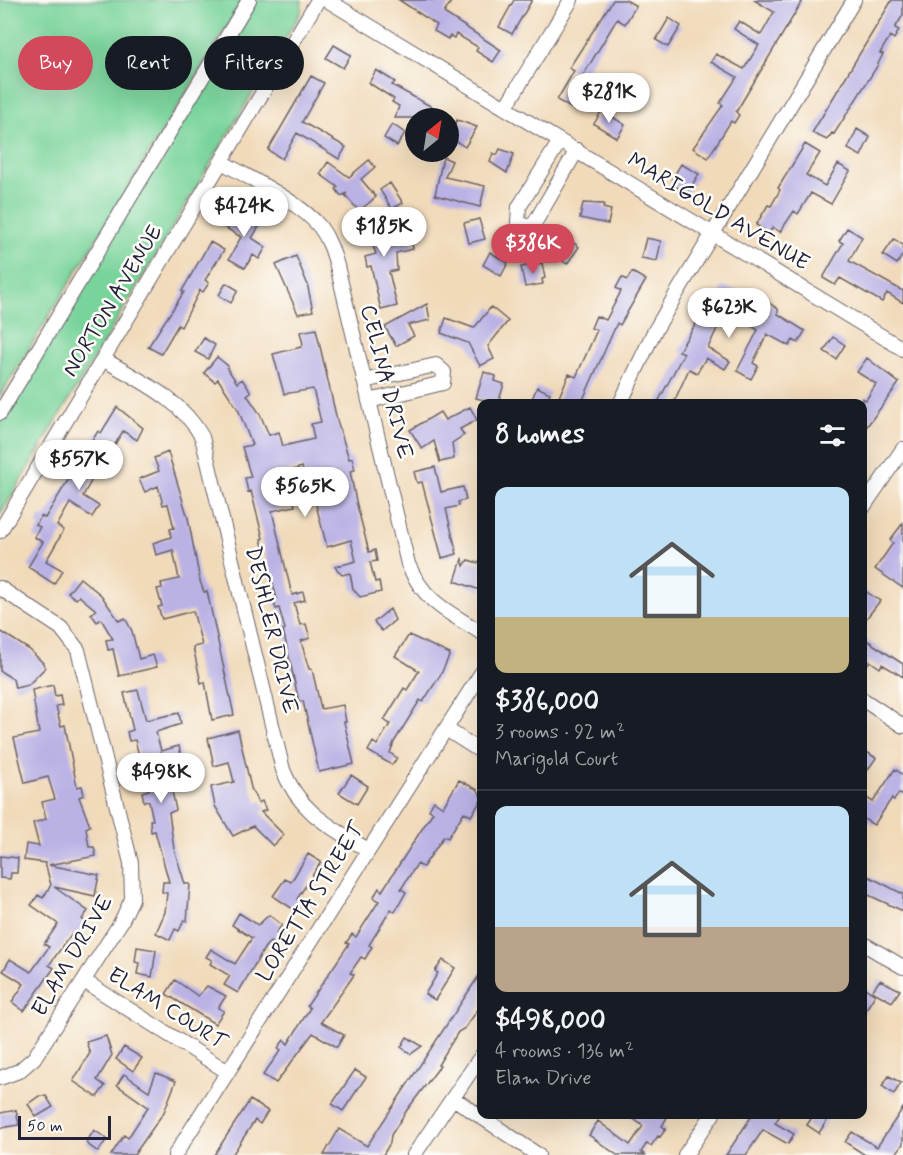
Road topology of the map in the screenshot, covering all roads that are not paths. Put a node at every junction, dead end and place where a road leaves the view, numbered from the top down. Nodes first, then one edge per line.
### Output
1 (249, 0) edge
2 (318, 0) edge
3 (327, 0) edge
4 (571, 0) edge
5 (854, 0) edge
6 (505, 108) junction
7 (560, 141) junction
8 (577, 150) junction
9 (222, 162) junction
10 (712, 234) junction
11 (903, 349) edge
12 (103, 359) junction
13 (364, 381) junction
14 (622, 399) edge
15 (369, 401) junction
16 (0, 413) edge
17 (903, 449) edge
18 (867, 502) edge
19 (0, 531) edge
20 (0, 588) edge
21 (477, 630) edge
22 (477, 680) edge
23 (867, 702) edge
24 (903, 726) edge
25 (446, 729) junction
26 (477, 749) edge
27 (368, 850) junction
28 (867, 947) edge
29 (903, 967) edge
30 (84, 981) junction
31 (477, 1062) edge
32 (228, 1072) junction
33 (0, 1078) edge
34 (453, 1098) junction
35 (477, 1114) edge
36 (484, 1119) edge
37 (710, 1119) edge
38 (175, 1155) edge
39 (414, 1155) edge
40 (538, 1155) edge
41 (686, 1155) edge

1 - 16 street, NORTON AVENUE
2 - 9 street, NORTON AVENUE
3 - 6 street, MARIGOLD AVENUE
4 - 6 street
5 - 10 street
6 - 7 street, MARIGOLD AVENUE
7 - 8 street, MARIGOLD AVENUE
7 - 8 street
8 - 10 street, MARIGOLD AVENUE
9 - 12 street, NORTON AVENUE
9 - 13 street, CELINA DRIVE
10 - 11 street, MARIGOLD AVENUE
10 - 14 street
12 - 19 street, NORTON AVENUE
12 - 27 street, DESHLER DRIVE
13 - 15 street, CELINA DRIVE
13 - 15 street
15 - 21 street, CELINA DRIVE
17 - 18 street
20 - 30 street, ELAM DRIVE
22 - 25 street, LORETTA STREET
23 - 24 street
25 - 26 street
25 - 27 street, LORETTA STREET
27 - 32 street, LORETTA STREET
28 - 29 street
30 - 32 street, ELAM COURT
30 - 33 street, ELAM DRIVE
31 - 34 street
32 - 38 street, LORETTA STREET
34 - 35 street
34 - 39 street
36 - 40 street
37 - 41 street

